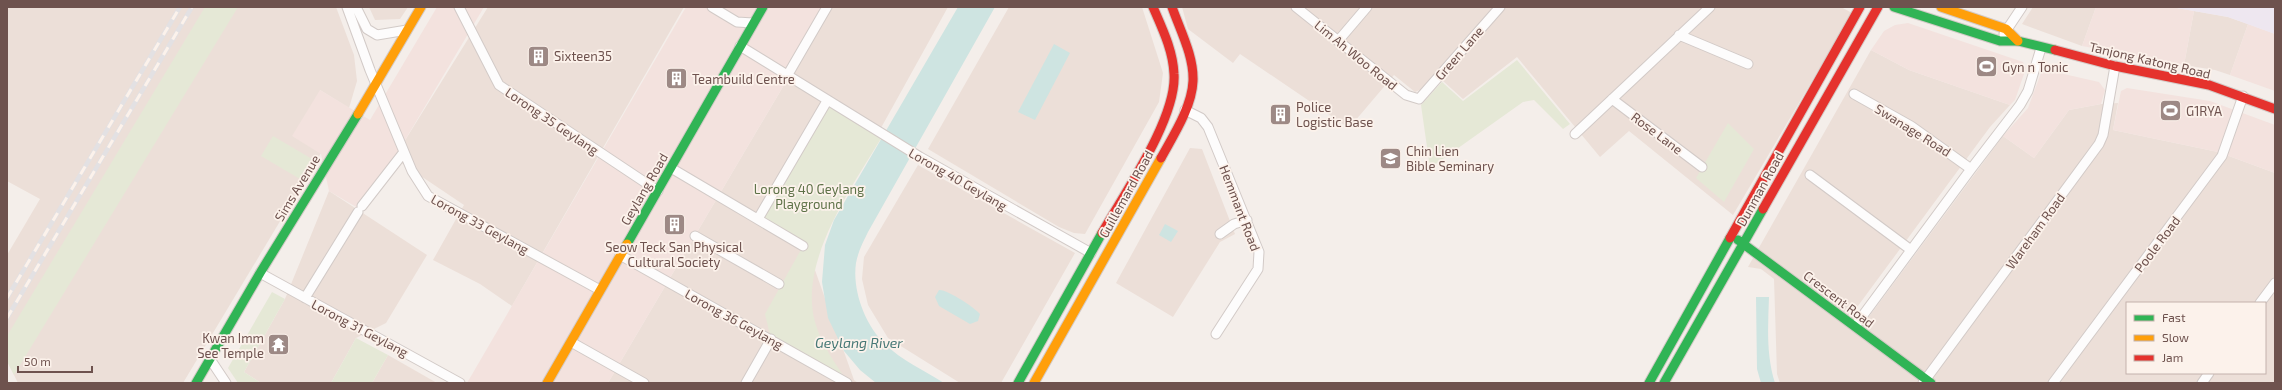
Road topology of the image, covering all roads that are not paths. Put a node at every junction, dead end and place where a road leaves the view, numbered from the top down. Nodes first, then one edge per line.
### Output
1 (347, 7) edge
2 (356, 7) edge
3 (421, 7) edge
4 (459, 7) edge
5 (712, 7) edge
6 (763, 7) edge
7 (827, 7) edge
8 (1153, 7) edge
9 (1172, 7) edge
10 (1296, 7) edge
11 (1366, 7) edge
12 (1500, 7) edge
13 (1710, 7) edge
14 (1860, 7) edge
15 (1878, 7) edge
16 (1894, 7) edge
17 (1941, 7) edge
18 (2022, 7) edge
19 (753, 23) junction
20 (2006, 29) junction
21 (407, 30) junction
22 (1679, 35) junction
23 (1338, 40) junction
24 (2000, 41) junction
25 (2018, 41) junction
26 (740, 46) junction
27 (2041, 48) junction
28 (1748, 64) dead end
29 (2115, 66) junction
30 (787, 76) junction
31 (376, 82) junction
32 (1854, 94) dead end
33 (2243, 96) junction
34 (1612, 99) junction
35 (1419, 100) joint
36 (827, 101) junction
37 (2275, 109) edge
38 (1184, 110) junction
39 (1575, 134) dead end
40 (404, 152) junction
41 (1702, 167) dead end
42 (671, 168) junction
43 (1971, 168) junction
44 (1810, 175) dead end
45 (658, 192) junction
46 (758, 219) junction
47 (1247, 220) junction
48 (1220, 234) dead end
49 (694, 236) dead end
50 (1732, 236) junction
51 (1744, 244) junction
52 (803, 246) dead end
53 (1911, 250) junction
54 (1091, 253) junction
55 (620, 255) junction
56 (260, 273) junction
57 (2275, 282) edge
58 (779, 284) dead end
59 (600, 290) junction
60 (305, 298) junction
61 (2261, 302) edge
62 (1855, 326) junction
63 (1216, 334) dead end
64 (770, 339) junction
65 (571, 342) junction
66 (210, 359) junction
67 (2208, 374) edge
68 (1926, 382) edge
69 (196, 383) edge
70 (226, 383) edge
71 (460, 383) edge
72 (547, 383) edge
73 (644, 383) edge
74 (746, 383) edge
75 (847, 383) edge
76 (1018, 383) edge
77 (1034, 383) edge
78 (1649, 383) edge
79 (1664, 383) edge
80 (2053, 383) edge
81 (2202, 383) edge

1 - 31 street, Lorong 33 Geylang
2 - 21 street
3 - 21 main road, Sims Avenue
4 - 45 street, Lorong 35 Geylang
5 - 19 street
6 - 19 main road, Geylang Road
7 - 30 street
8 - 54 main road, Guillemard Road
9 - 38 main road, Guillemard Road
10 - 23 street, Lim Ah Woo Road
11 - 23 street
12 - 35 street, Green Lane
13 - 22 street
14 - 50 main road, Dunman Road
15 - 51 main road, Dunman Road
16 - 24 main road, Tanjong Katong Road
17 - 20 main road, Tanjong Katong Road
18 - 20 street
19 - 26 main road, Geylang Road
20 - 24 street
20 - 25 main road, Tanjong Katong Road
21 - 31 main road, Sims Avenue
22 - 28 street
22 - 34 street
23 - 35 street, Lim Ah Woo Road
24 - 25 main road, Tanjong Katong Road
25 - 27 main road, Tanjong Katong Road
26 - 30 street, Lorong 40 Geylang
26 - 42 main road, Geylang Road
27 - 29 main road, Tanjong Katong Road
27 - 43 street
29 - 33 main road, Tanjong Katong Road
29 - 68 street, Wareham Road
30 - 36 street, Lorong 40 Geylang
31 - 40 street, Lorong 33 Geylang
31 - 56 main road, Sims Avenue
32 - 43 street, Swanage Road
33 - 37 main road, Tanjong Katong Road
33 - 80 street, Poole Road
34 - 39 street
34 - 41 street, Rose Lane
36 - 46 street
36 - 54 street, Lorong 40 Geylang
38 - 47 street, Hemmant Road
38 - 77 main road, Guillemard Road
40 - 59 street, Lorong 33 Geylang
40 - 60 street
42 - 45 main road, Geylang Road
42 - 46 street
43 - 53 street
44 - 53 street
45 - 55 main road, Geylang Road
46 - 52 street
47 - 48 street
47 - 63 street, Hemmant Road
49 - 58 street
50 - 51 main road, Crescent Road
50 - 78 main road, Dunman Road
51 - 62 main road, Crescent Road
51 - 79 main road, Dunman Road
53 - 62 street
54 - 76 main road, Guillemard Road
55 - 59 main road, Geylang Road
55 - 64 street, Lorong 36 Geylang
56 - 60 street, Lorong 31 Geylang
56 - 66 main road, Sims Avenue
57 - 61 street
59 - 65 main road, Geylang Road
60 - 71 street, Lorong 31 Geylang
62 - 68 main road, Crescent Road
64 - 74 street
64 - 75 street, Lorong 36 Geylang
65 - 72 main road, Geylang Road
65 - 73 street
66 - 69 main road, Sims Avenue
66 - 70 street
67 - 81 street

